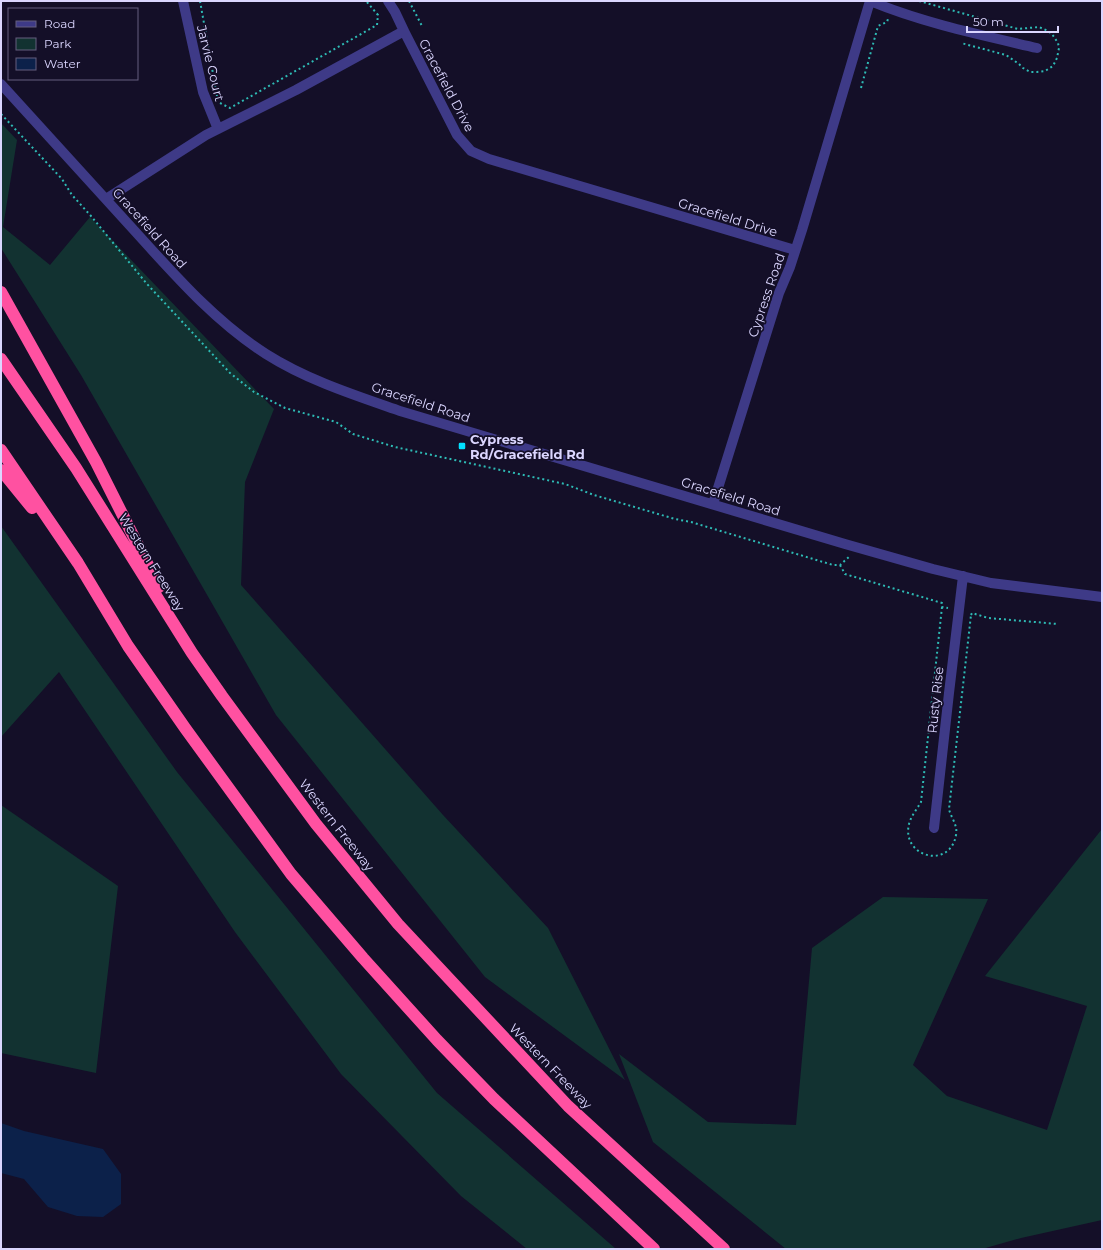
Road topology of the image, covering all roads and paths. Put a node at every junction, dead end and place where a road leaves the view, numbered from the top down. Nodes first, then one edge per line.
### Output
1 (183, 1) edge
2 (200, 1) edge
3 (366, 1) edge
4 (388, 1) edge
5 (409, 1) edge
6 (870, 1) edge
7 (891, 10) junction
8 (422, 26) dead end
9 (404, 31) junction
10 (1037, 48) dead end
11 (1, 84) edge
12 (861, 88) dead end
13 (218, 129) junction
14 (106, 199) junction
15 (795, 250) junction
16 (1, 292) edge
17 (1, 359) edge
18 (1, 450) edge
19 (1, 470) edge
20 (713, 504) junction
21 (78, 563) junction
22 (840, 565) dead end
23 (963, 576) junction
24 (1102, 597) edge
25 (959, 612) junction
26 (1058, 624) dead end
27 (192, 652) junction
28 (934, 828) dead end
29 (654, 1249) edge
30 (724, 1249) edge

1 - 13 street, Jarvie Court
2 - 3 path
4 - 9 street
5 - 8 path
6 - 7 street
6 - 15 street, Cypress Road
7 - 10 street
7 - 12 path
9 - 13 street, Gracefield Drive
9 - 15 street, Gracefield Drive
11 - 14 street, Gracefield Road
13 - 14 street, Gracefield Drive
14 - 20 street, Gracefield Road
15 - 20 street, Cypress Road
16 - 27 highway
17 - 27 highway, Western Freeway
18 - 21 highway
19 - 21 highway
20 - 23 street, Gracefield Road
21 - 29 highway
22 - 25 path
23 - 24 street, Gracefield Road
23 - 25 street, Rusty Rise
25 - 26 path
25 - 28 street, Rusty Rise
27 - 30 highway, Western Freeway

